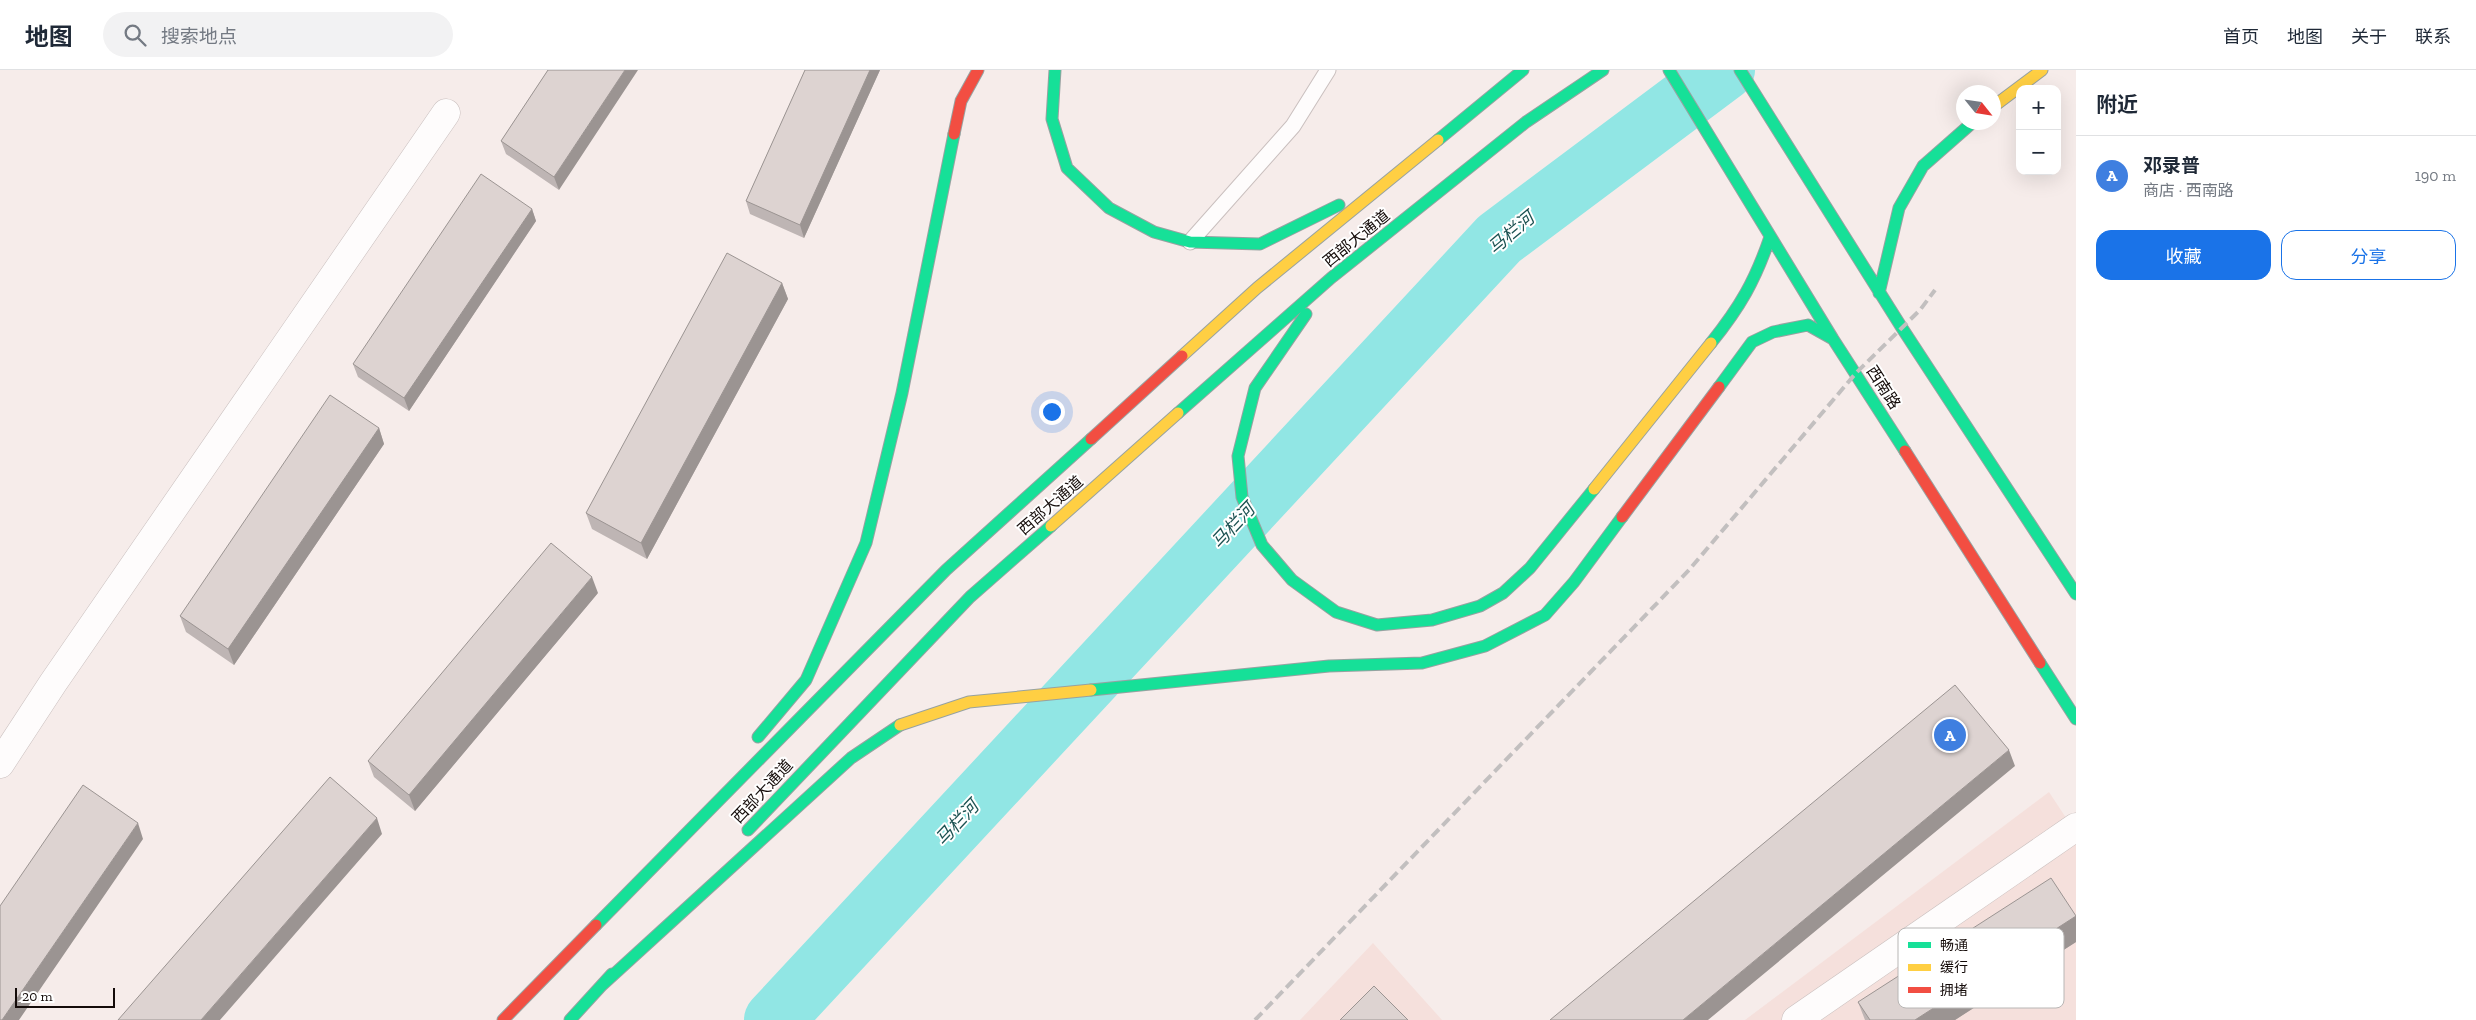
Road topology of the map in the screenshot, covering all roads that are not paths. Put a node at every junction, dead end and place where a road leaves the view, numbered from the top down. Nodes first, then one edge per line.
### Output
1 (978, 70) edge
2 (1055, 70) edge
3 (1328, 70) edge
4 (1523, 70) edge
5 (1603, 70) edge
6 (1669, 70) edge
7 (1740, 70) edge
8 (2042, 70) edge
9 (2001, 101) edge
10 (446, 113) dead end
11 (1964, 130) edge
12 (1399, 171) junction
13 (1770, 237) junction
14 (1190, 242) junction
15 (1331, 278) junction
16 (1880, 294) junction
17 (1833, 339) junction
18 (2076, 594) edge
19 (2076, 719) edge
20 (749, 747) dead end
21 (0, 764) edge
22 (717, 785) dead end
23 (2076, 827) edge
24 (742, 837) dead end
25 (708, 873) dead end
26 (1929, 928) edge
27 (1898, 950) edge
28 (600, 987) junction
29 (525, 996) junction
30 (503, 1020) edge
31 (570, 1020) edge
32 (1796, 1020) edge

1 - 20 main road
2 - 14 main road
3 - 14 lane
4 - 12 main road, 西部大通道
5 - 15 main road, 西部大通道
6 - 13 main road, 西南路
7 - 16 main road
8 - 9 main road
10 - 21 street
11 - 16 main road
12 - 14 main road
12 - 29 main road, 西部大通道
13 - 15 main road
13 - 17 main road, 西南路
15 - 24 main road, 西部大通道
16 - 18 main road
17 - 19 main road, 西南路
17 - 28 main road
22 - 29 main road
23 - 26 street
25 - 28 main road
27 - 32 street
28 - 31 main road
29 - 30 main road, 西部大通道

